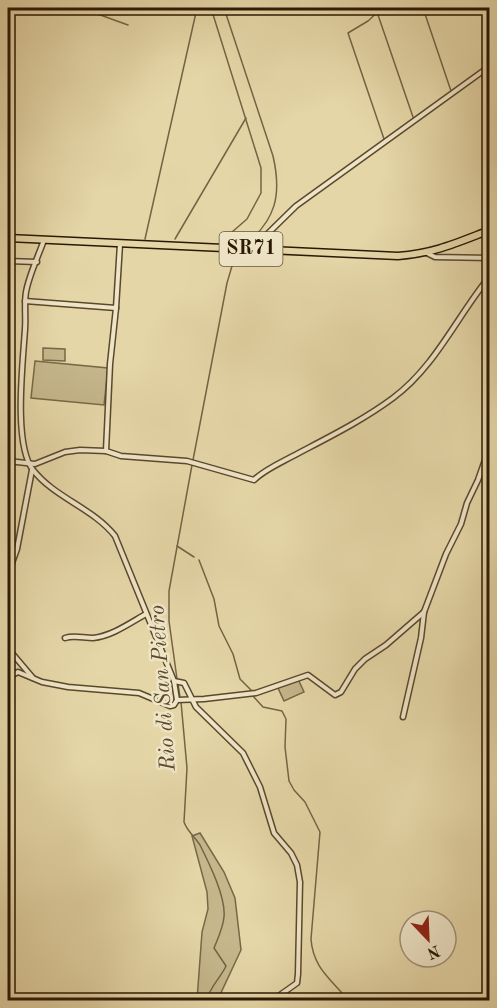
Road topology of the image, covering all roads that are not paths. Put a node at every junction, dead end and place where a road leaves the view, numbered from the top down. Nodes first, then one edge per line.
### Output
1 (489, 66) edge
2 (489, 230) edge
3 (8, 238) edge
4 (44, 240) junction
5 (120, 244) junction
6 (253, 249) junction
7 (427, 253) junction
8 (489, 258) edge
9 (8, 261) edge
10 (37, 262) junction
11 (489, 276) edge
12 (25, 301) junction
13 (116, 308) junction
14 (489, 446) edge
15 (106, 451) junction
16 (8, 461) edge
17 (29, 464) junction
18 (32, 469) junction
19 (8, 574) edge
20 (424, 612) junction
21 (146, 615) junction
22 (64, 638) dead end
23 (8, 642) edge
24 (8, 677) edge
25 (33, 678) junction
26 (174, 681) junction
27 (177, 699) junction
28 (193, 700) junction
29 (403, 717) dead end
30 (277, 1000) edge

1 - 6 street
2 - 7 main road, SR71
3 - 4 main road, SR71
4 - 5 main road, SR71
4 - 10 street
5 - 6 main road, SR71
5 - 13 street
6 - 7 main road, SR71
7 - 8 street
9 - 10 street
10 - 12 street
11 - 15 street
12 - 13 street
12 - 17 street
13 - 15 street
14 - 20 street
15 - 17 street
16 - 17 street
17 - 18 street
18 - 19 street
18 - 21 street
20 - 28 street
20 - 29 street
21 - 22 street
21 - 26 street
23 - 25 street
24 - 25 street
25 - 27 street
26 - 27 street
26 - 28 street
27 - 28 street
28 - 30 street

